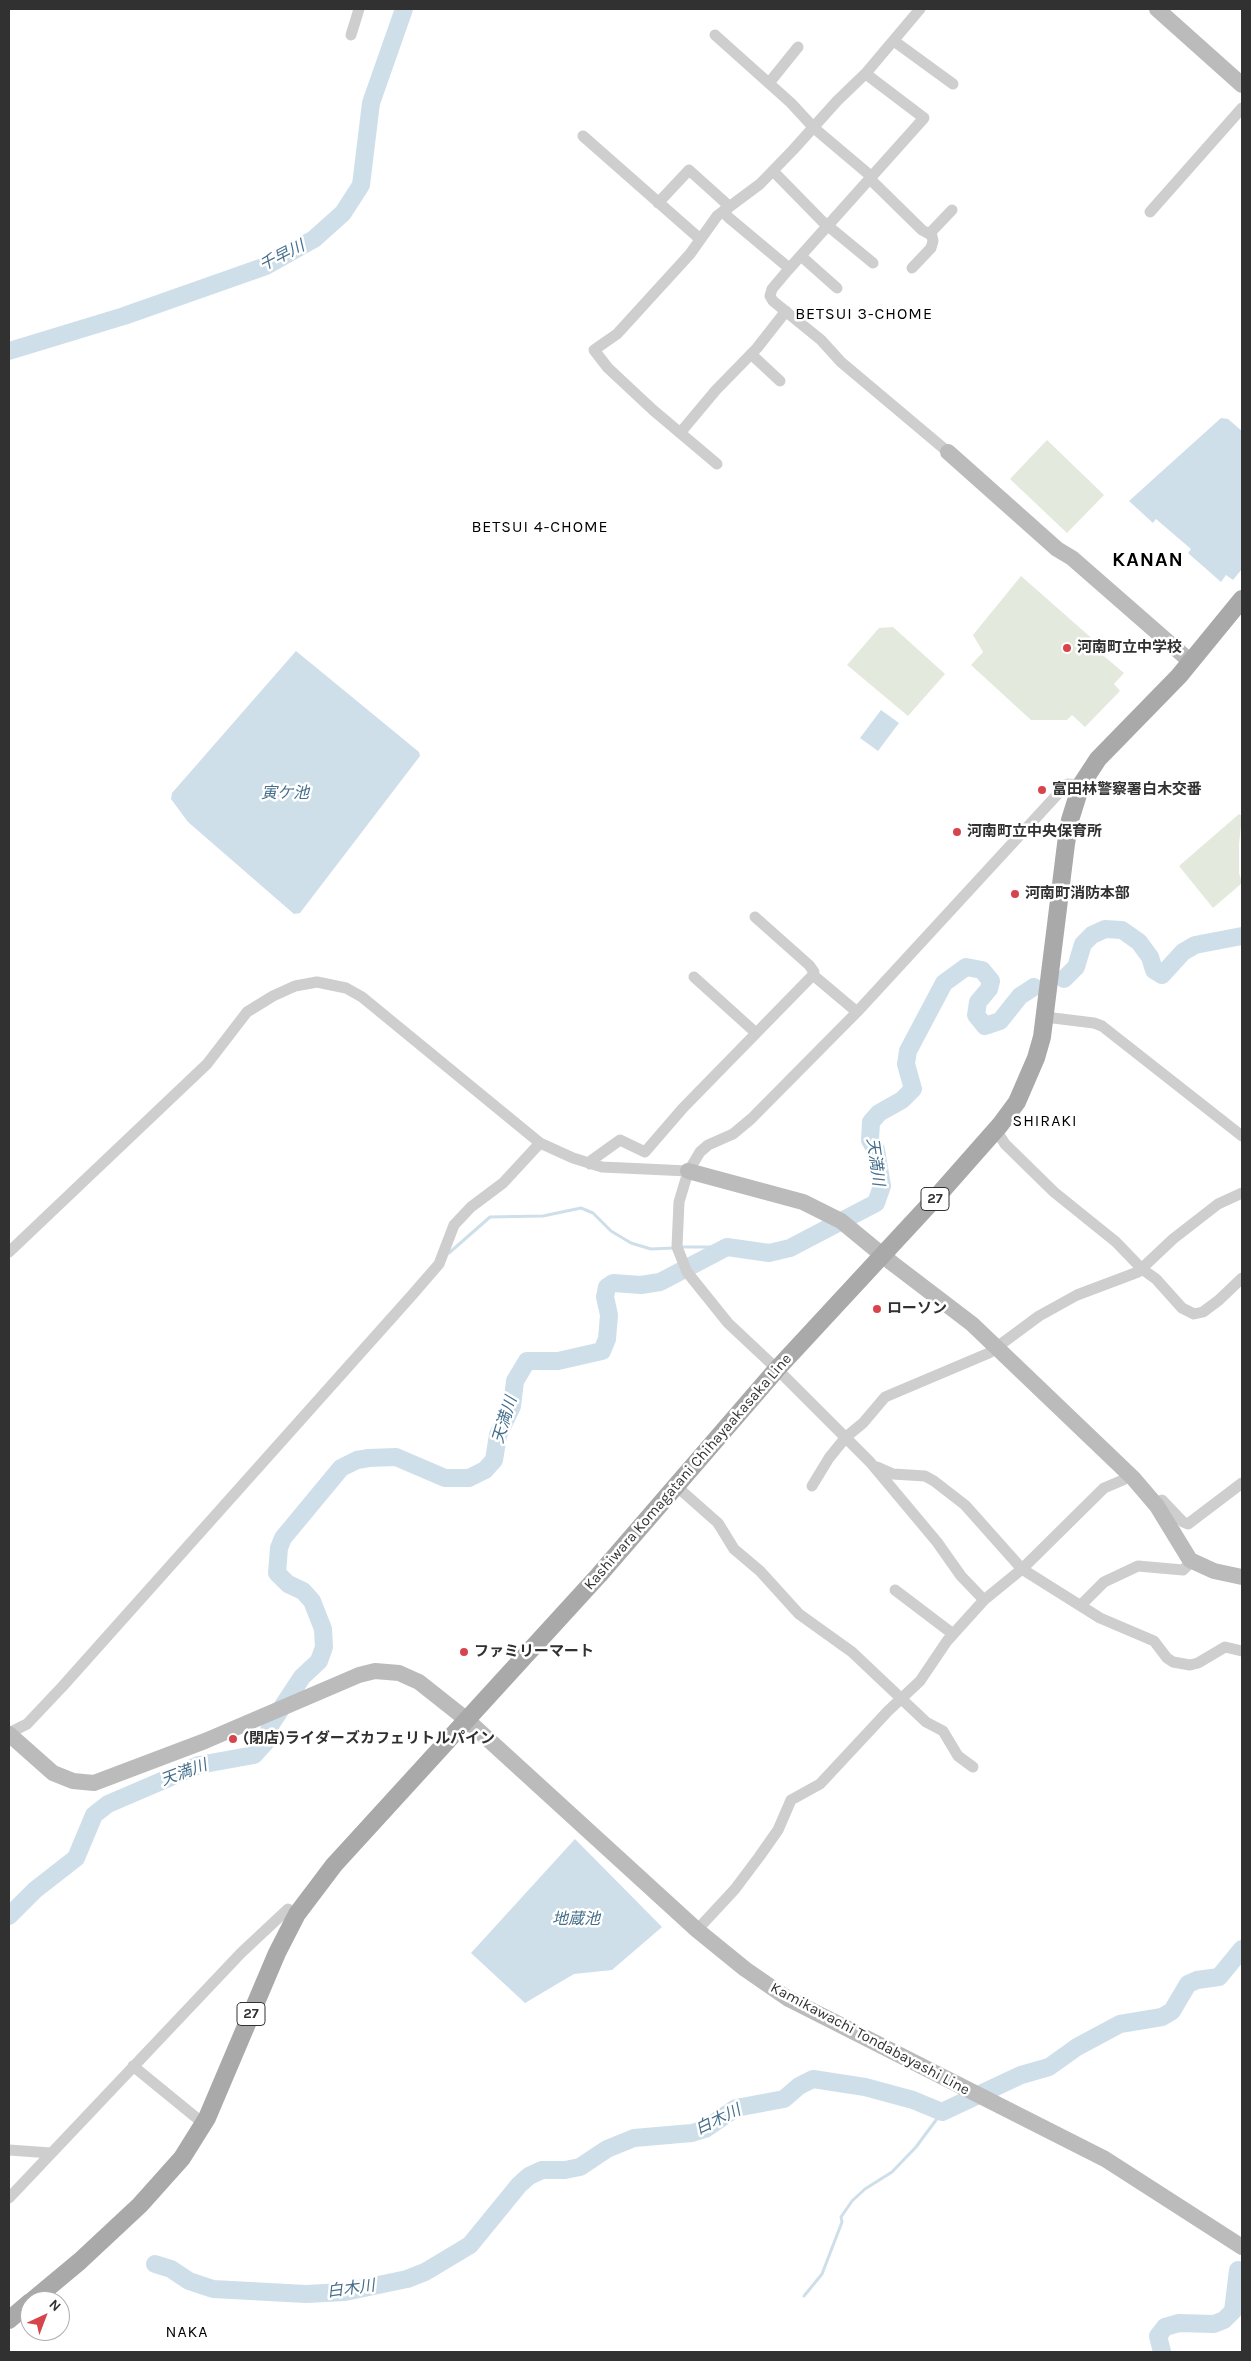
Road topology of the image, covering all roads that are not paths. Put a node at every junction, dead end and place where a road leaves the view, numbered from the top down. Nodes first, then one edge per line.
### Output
1 (359, 9) edge
2 (920, 9) edge
3 (1157, 9) edge
4 (351, 35) dead end
5 (715, 35) dead end
6 (894, 41) junction
7 (798, 46) dead end
8 (866, 74) junction
9 (769, 83) junction
10 (953, 84) dead end
11 (1242, 85) edge
12 (1242, 108) edge
13 (814, 128) junction
14 (583, 136) dead end
15 (773, 171) junction
16 (871, 178) junction
17 (658, 203) junction
18 (726, 208) junction
19 (952, 210) dead end
20 (1150, 212) dead end
21 (828, 225) junction
22 (931, 235) junction
23 (700, 239) junction
24 (801, 256) junction
25 (873, 263) dead end
26 (789, 268) junction
27 (912, 268) dead end
28 (837, 288) dead end
29 (786, 311) junction
30 (751, 354) junction
31 (780, 381) dead end
32 (680, 433) junction
33 (948, 452) joint
34 (717, 464) dead end
35 (1242, 599) edge
36 (1191, 662) junction
37 (1081, 785) junction
38 (755, 917) dead end
39 (813, 975) junction
40 (694, 977) dead end
41 (856, 1012) junction
42 (1045, 1017) junction
43 (756, 1033) junction
44 (996, 1130) junction
45 (1242, 1136) edge
46 (540, 1143) junction
47 (590, 1164) junction
48 (688, 1171) junction
49 (1242, 1193) edge
50 (9, 1252) edge
51 (882, 1255) junction
52 (1142, 1269) junction
53 (1242, 1278) edge
54 (997, 1348) junction
55 (777, 1368) junction
56 (846, 1437) junction
57 (870, 1462) junction
58 (1130, 1474) junction
59 (1242, 1483) edge
60 (675, 1485) junction
61 (812, 1486) dead end
62 (1155, 1503) junction
63 (1192, 1561) junction
64 (1022, 1569) junction
65 (1242, 1577) edge
66 (895, 1590) dead end
67 (984, 1600) junction
68 (1081, 1605) junction
69 (953, 1634) junction
70 (1242, 1651) edge
71 (901, 1699) junction
72 (468, 1720) junction
73 (9, 1734) edge
74 (973, 1767) dead end
75 (297, 1914) junction
76 (697, 1930) junction
77 (134, 2066) junction
78 (204, 2124) junction
79 (9, 2150) edge
80 (51, 2153) junction
81 (9, 2198) edge
82 (1242, 2248) edge
83 (43, 2291) edge
84 (20, 2311) edge
85 (9, 2320) edge

1 - 4 street
2 - 6 street
3 - 11 street
5 - 9 street
6 - 8 street
6 - 10 street
7 - 9 street
8 - 13 street
8 - 16 street
9 - 13 street
12 - 20 street
13 - 15 street
13 - 16 street
14 - 17 street
15 - 18 street
15 - 21 street
16 - 21 street
16 - 22 street
17 - 18 street
17 - 23 street
18 - 23 street
18 - 26 street
19 - 22 street
21 - 24 street
21 - 25 street
22 - 27 street
23 - 32 street
24 - 26 street
24 - 28 street
26 - 29 street
29 - 30 street
29 - 33 street
30 - 31 street
30 - 32 street
32 - 34 street
33 - 36 street
35 - 36 main road, Kashiwara Komagatani Chihayaakasaka Line / 27
36 - 37 main road, Kashiwara Komagatani Chihayaakasaka Line / 27
37 - 41 street
37 - 42 main road, Kashiwara Komagatani Chihayaakasaka Line / 27
38 - 39 street
39 - 41 street
39 - 43 street
40 - 43 street
41 - 48 street
42 - 44 main road, Kashiwara Komagatani Chihayaakasaka Line / 27
42 - 45 street
43 - 47 street
44 - 51 main road, Kashiwara Komagatani Chihayaakasaka Line / 27
44 - 52 street
46 - 47 street
46 - 50 street
46 - 73 street
47 - 48 street
48 - 51 street
48 - 55 street
49 - 52 street
51 - 54 street
51 - 55 main road, Kashiwara Komagatani Chihayaakasaka Line / 27
52 - 53 street
52 - 54 street
54 - 56 street
54 - 58 street
55 - 56 street
55 - 60 main road, Kashiwara Komagatani Chihayaakasaka Line / 27
56 - 57 street
56 - 61 street
57 - 64 street
57 - 67 street
58 - 62 street
58 - 64 street
59 - 62 street
60 - 71 street
60 - 72 main road, Kashiwara Komagatani Chihayaakasaka Line / 27
62 - 63 street
63 - 65 street
63 - 68 street
64 - 67 street
64 - 68 street
66 - 69 street
67 - 69 street
68 - 70 street
69 - 71 street
71 - 74 street
71 - 76 street
72 - 73 street, Kamikawachi Tondabayashi Line
72 - 75 main road, Kashiwara Komagatani Chihayaakasaka Line / 27
72 - 76 street, Kamikawachi Tondabayashi Line
75 - 77 street
75 - 78 main road, Kashiwara Komagatani Chihayaakasaka Line / 27
76 - 82 street, Kamikawachi Tondabayashi Line
77 - 78 street
77 - 80 street
78 - 83 main road, Kashiwara Komagatani Chihayaakasaka Line / 27
79 - 80 street
80 - 81 street
84 - 85 main road, Kashiwara Komagatani Chihayaakasaka Line / 27

